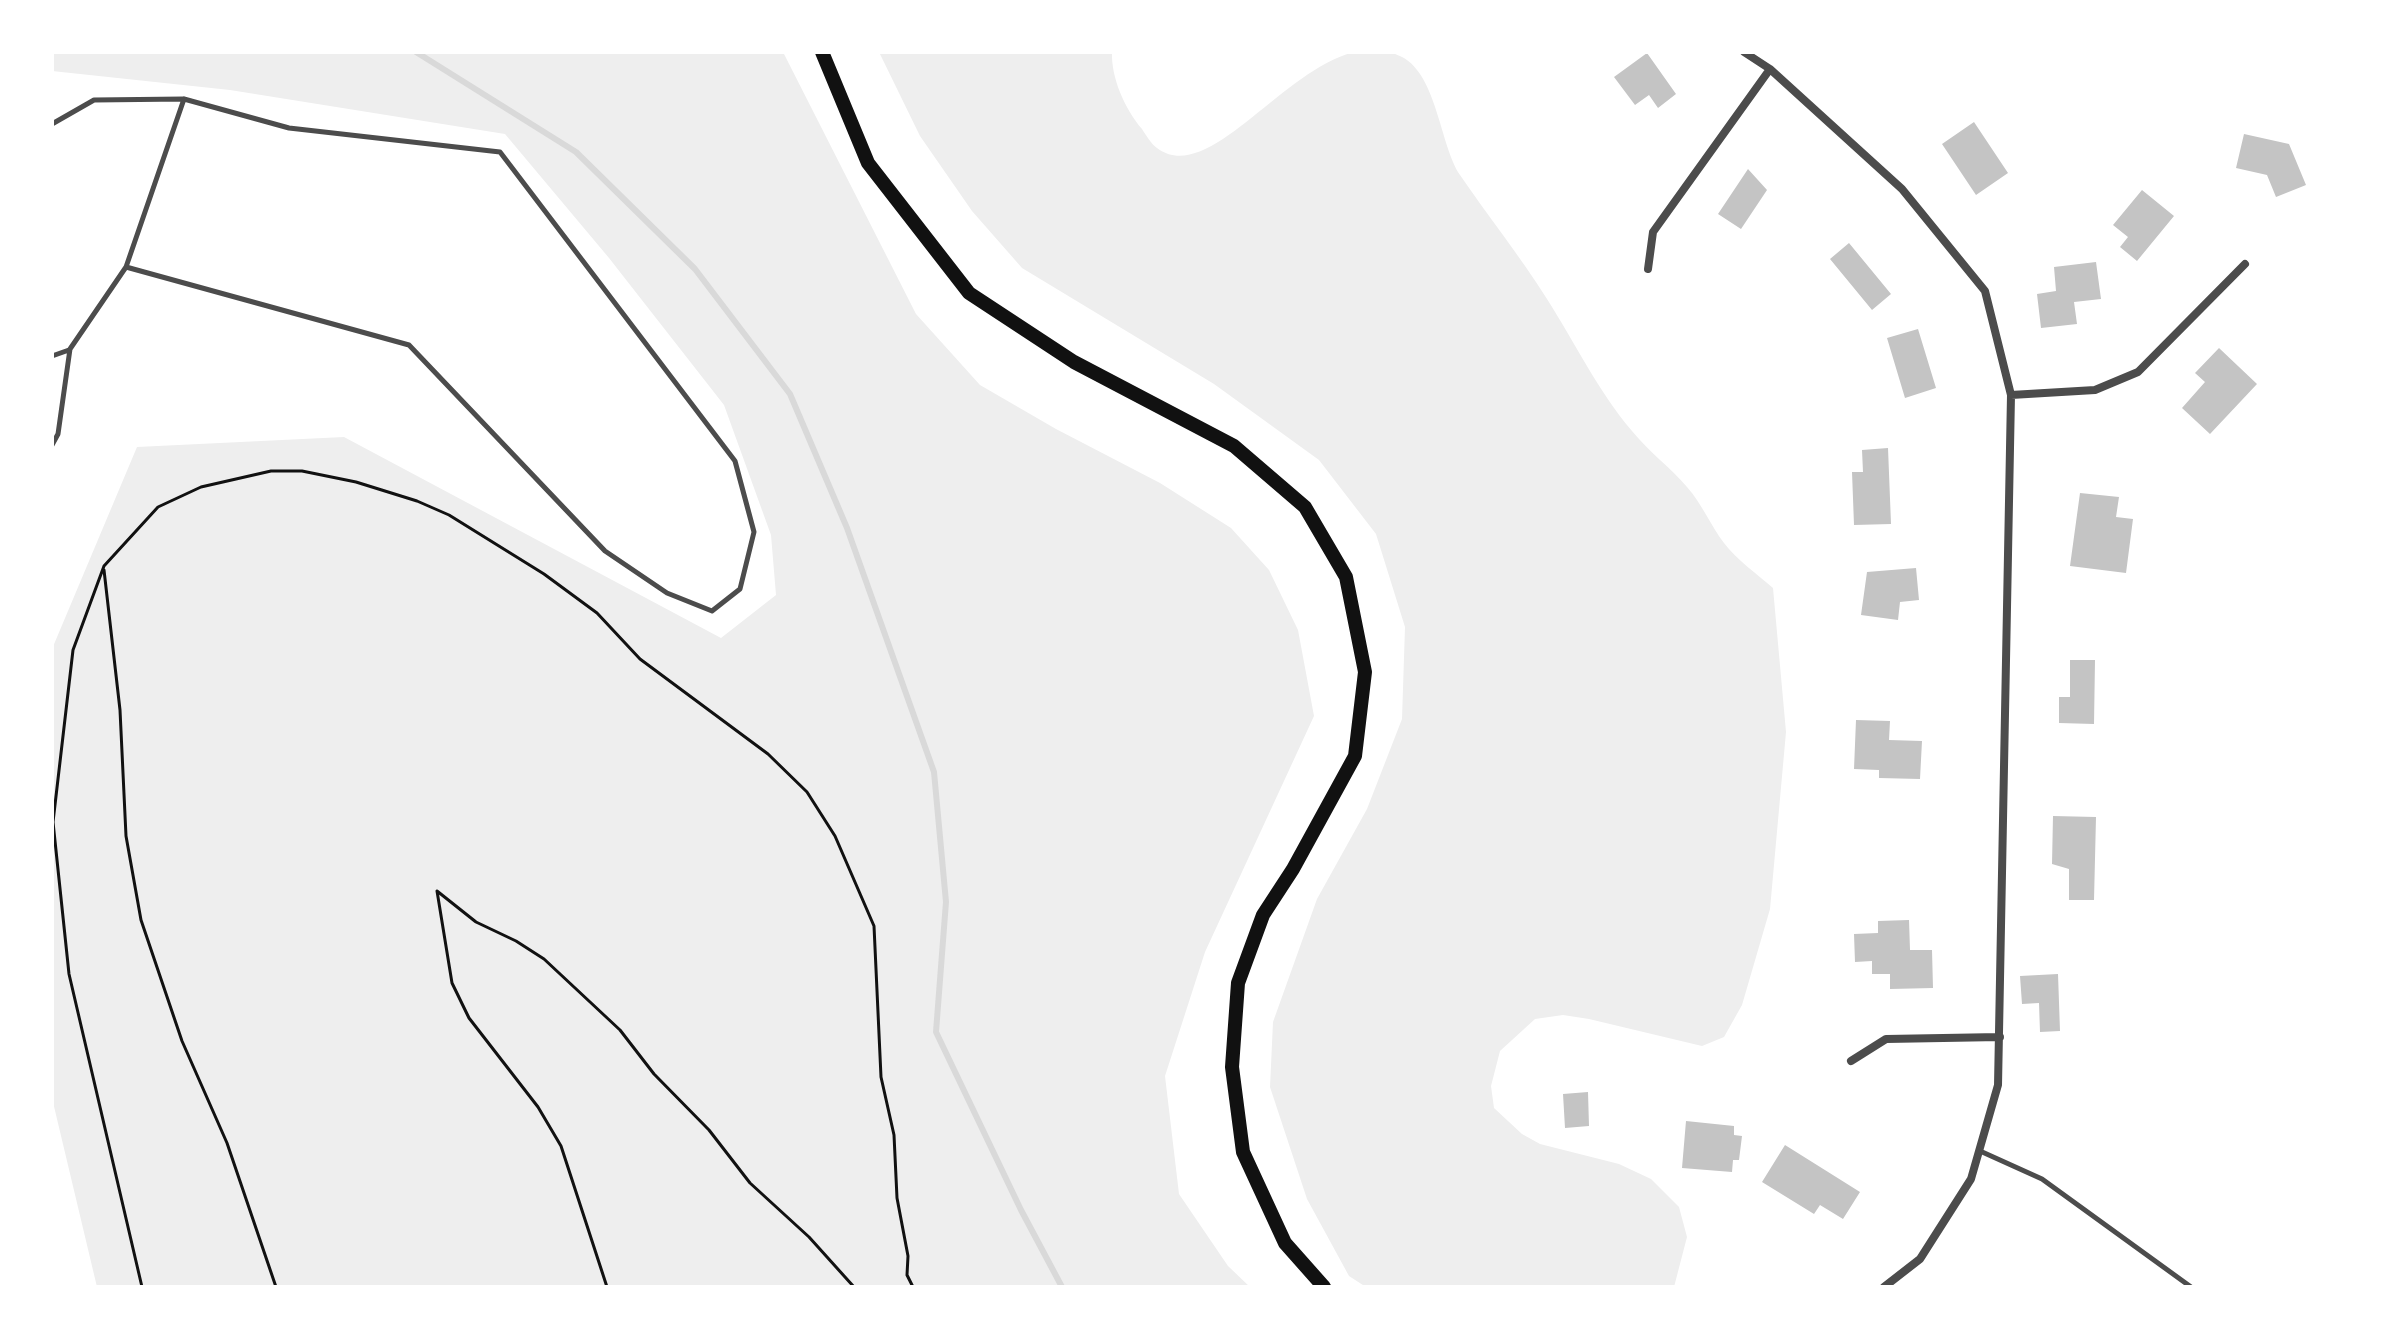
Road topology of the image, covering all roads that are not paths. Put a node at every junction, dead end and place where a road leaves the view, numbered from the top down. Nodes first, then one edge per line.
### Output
1 (822, 52) edge
2 (1744, 52) edge
3 (1770, 69) junction
4 (184, 99) junction
5 (52, 124) edge
6 (2245, 264) dead end
7 (126, 267) junction
8 (1648, 269) dead end
9 (70, 349) junction
10 (52, 356) edge
11 (2011, 395) junction
12 (52, 445) edge
13 (2000, 1037) junction
14 (1851, 1061) dead end
15 (1979, 1150) junction
16 (1324, 1287) edge
17 (1884, 1287) edge
18 (2191, 1287) edge

1 - 16 main road
2 - 3 street
3 - 8 street
3 - 11 street
4 - 5 lane
4 - 7 lane
4 - 7 lane
6 - 11 street
7 - 9 lane
9 - 10 lane
9 - 12 lane
11 - 13 street
13 - 14 street
13 - 15 street
15 - 17 street
15 - 18 lane

